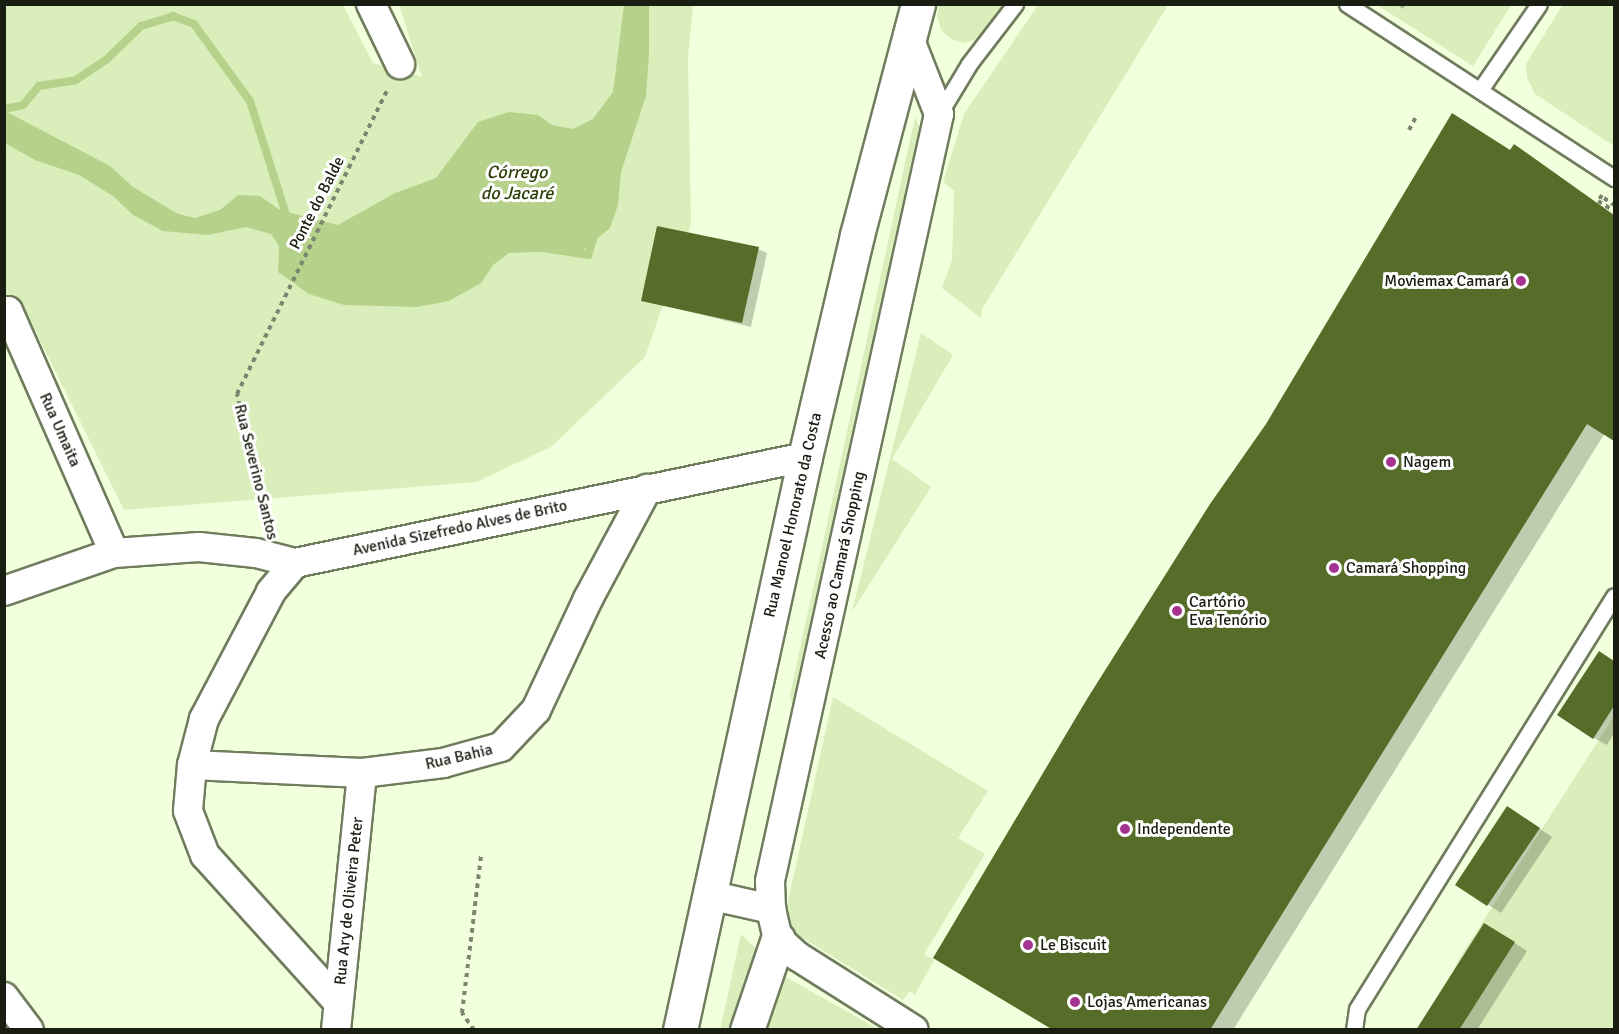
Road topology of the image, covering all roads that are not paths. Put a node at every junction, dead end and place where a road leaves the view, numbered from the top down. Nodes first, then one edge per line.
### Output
1 (371, 4) edge
2 (1015, 4) edge
3 (1347, 4) edge
4 (1539, 4) edge
5 (913, 20) edge
6 (400, 64) road end
7 (1480, 90) junction
8 (939, 114) junction
9 (1614, 178) edge
10 (4, 312) edge
11 (805, 457) junction
12 (647, 489) junction
13 (114, 553) junction
14 (286, 560) junction
15 (4, 591) edge
16 (1614, 596) edge
17 (192, 765) junction
18 (362, 773) junction
19 (709, 895) junction
20 (774, 924) junction
21 (4, 997) edge
22 (337, 1016) edge
23 (29, 1029) edge
24 (680, 1029) edge
25 (747, 1029) edge
26 (914, 1029) edge
27 (1354, 1029) edge

1 - 6 street
2 - 8 lane
3 - 7 lane
4 - 7 lane
5 - 8 street
5 - 11 street, Rua Manoel Honorato da Costa
7 - 9 lane
8 - 20 street, Acesso ao Camará Shopping
10 - 13 street, Rua Umaita
11 - 12 street, Avenida Sizefredo Alves de Brito
11 - 19 street, Rua Manoel Honorato da Costa
12 - 14 street, Avenida Sizefredo Alves de Brito
12 - 18 street, Rua Bahia
13 - 14 street, Avenida Sizefredo Alves de Brito
13 - 15 street, Avenida Sizefredo Alves de Brito
14 - 17 street
16 - 27 lane
17 - 18 street, Rua Bahia
17 - 22 street
18 - 22 street, Rua Ary de Oliveira Peter
19 - 20 street
19 - 24 street, Rua Manoel Honorato da Costa
20 - 25 street
20 - 26 street
21 - 23 street

